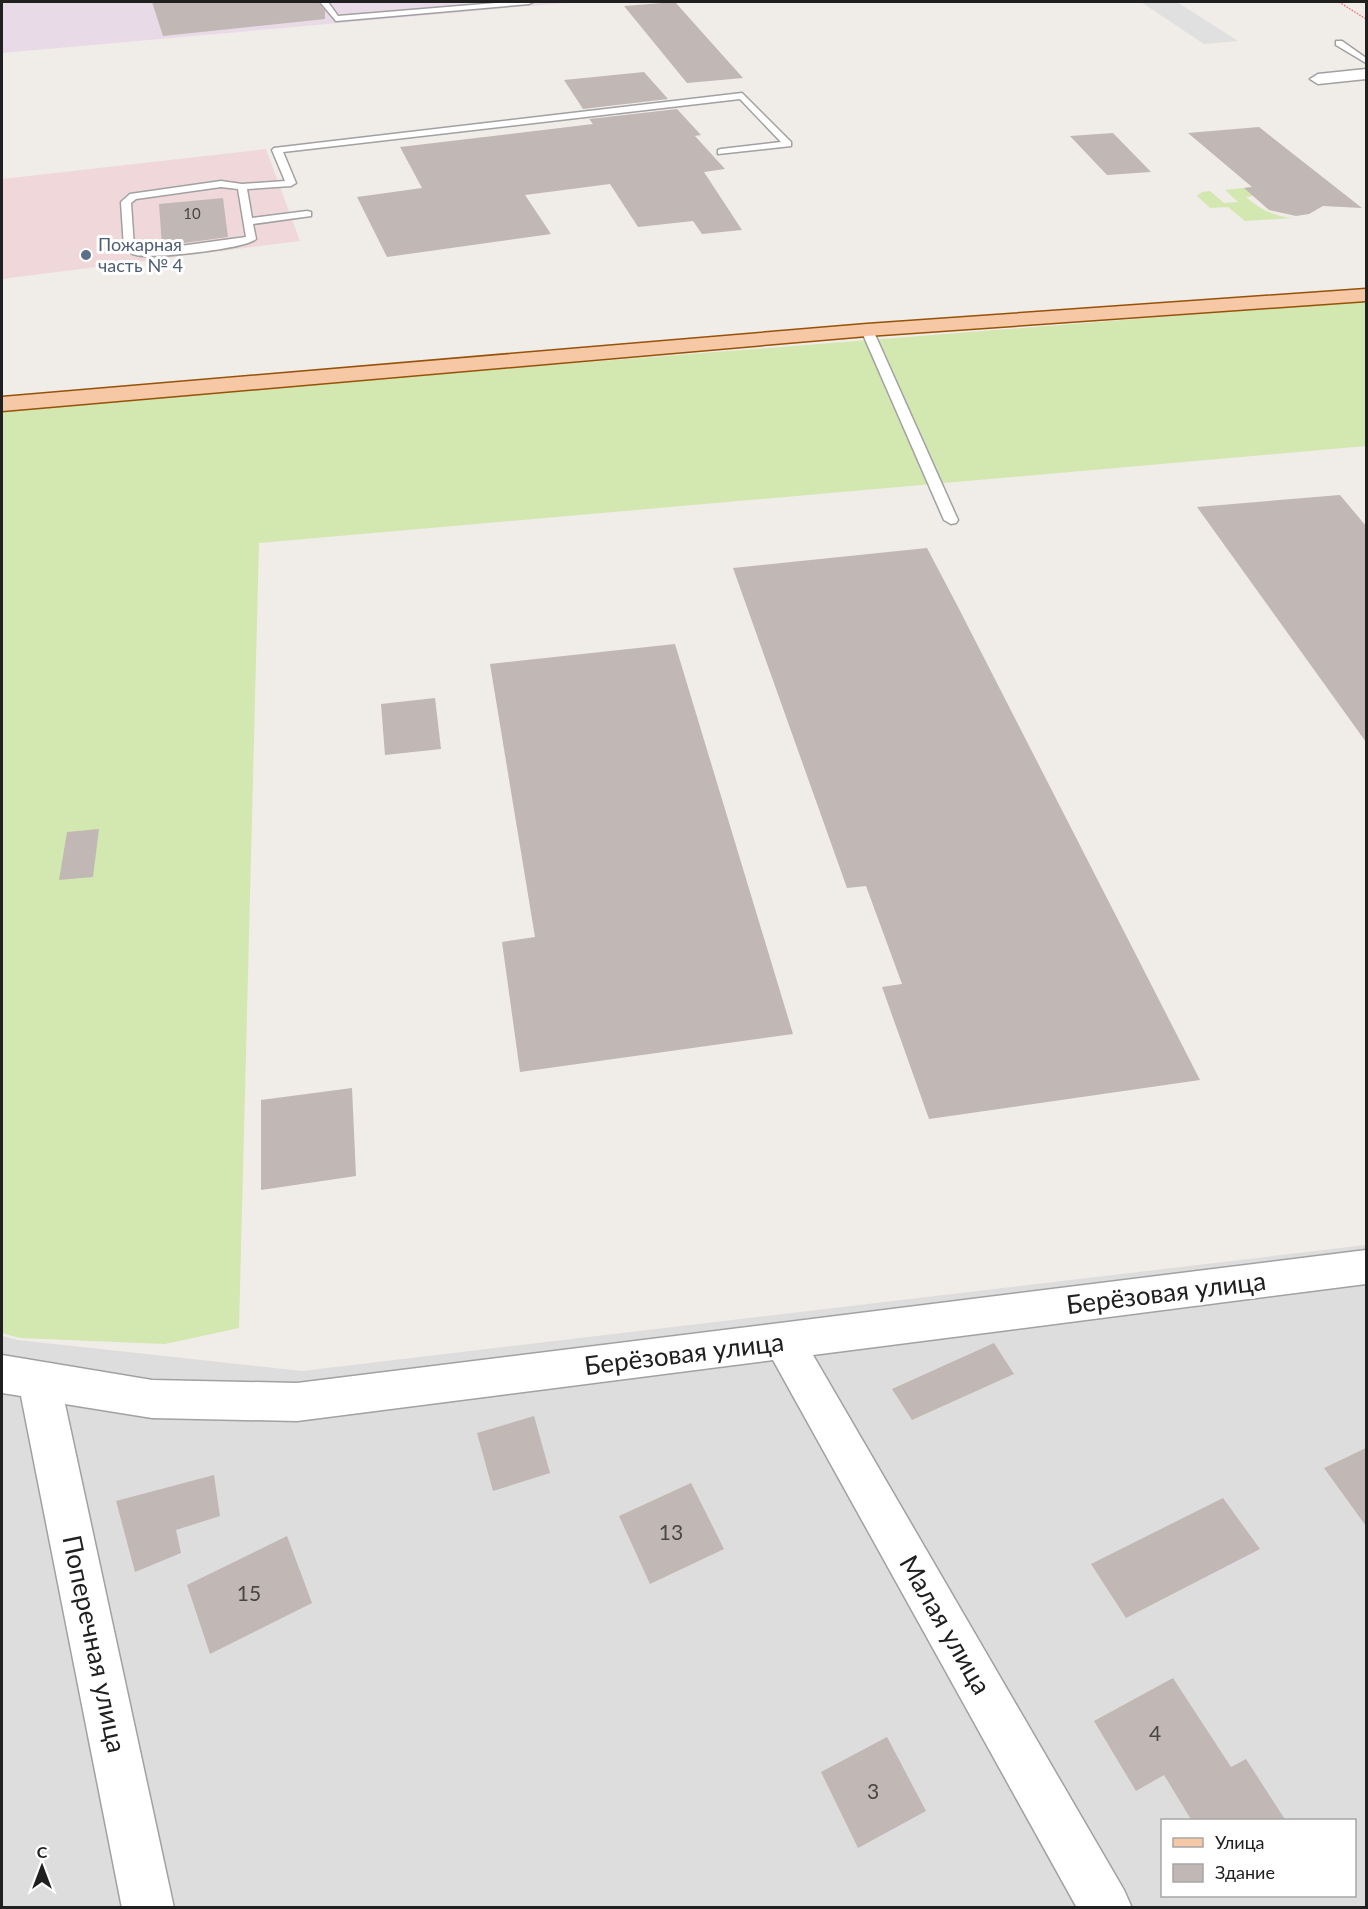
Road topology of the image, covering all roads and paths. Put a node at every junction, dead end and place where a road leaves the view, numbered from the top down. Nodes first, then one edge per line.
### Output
1 (324, 2) edge
2 (513, 2) edge
3 (529, 2) edge
4 (1340, 2) edge
5 (1366, 19) edge
6 (1340, 43) dead end
7 (1366, 61) edge
8 (1366, 74) edge
9 (1318, 79) dead end
10 (721, 152) dead end
11 (242, 187) junction
12 (307, 214) dead end
13 (249, 221) junction
14 (1366, 282) edge
15 (1366, 295) edge
16 (867, 330) junction
17 (2, 388) edge
18 (2, 404) edge
19 (951, 520) dead end
20 (1366, 1268) edge
21 (784, 1342) junction
22 (20, 1377) edge
23 (148, 1908) edge
24 (1106, 1908) edge

1 - 2 lane
2 - 3 lane
4 - 5 path
6 - 7 lane
8 - 9 street
10 - 11 lane
11 - 13 lane
11 - 13 lane
12 - 13 lane
14 - 17 main road
15 - 16 main road
16 - 18 main road
16 - 19 lane
20 - 21 street, Берёзовая улица
21 - 22 street, Берёзовая улица
21 - 24 street, Малая улица
22 - 23 street, Поперечная улица

